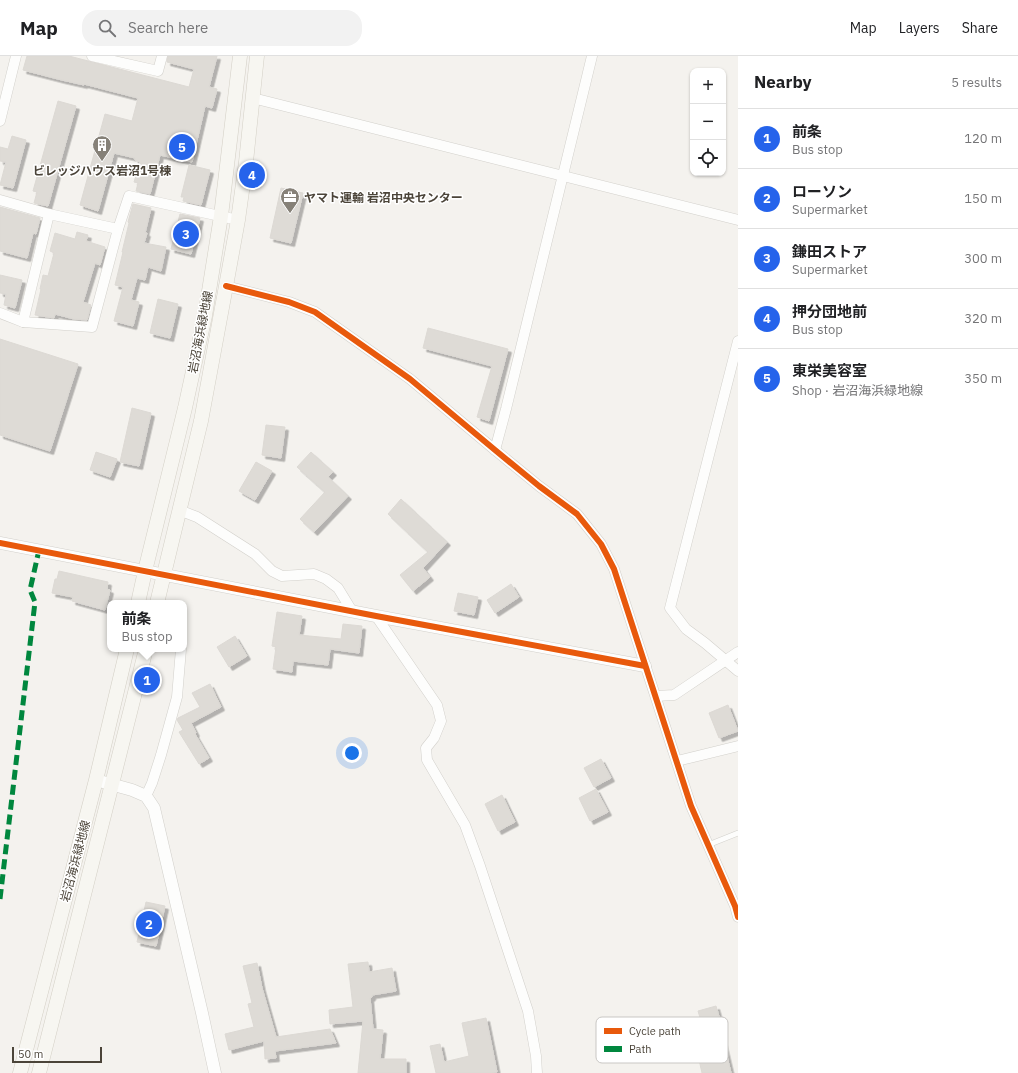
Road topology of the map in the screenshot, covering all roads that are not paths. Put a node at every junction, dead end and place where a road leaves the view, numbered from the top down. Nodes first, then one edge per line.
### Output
1 (16, 56) edge
2 (92, 56) edge
3 (162, 56) edge
4 (240, 56) edge
5 (257, 56) edge
6 (592, 56) edge
7 (253, 98) junction
8 (0, 121) edge
9 (563, 176) junction
10 (0, 200) edge
11 (49, 214) junction
12 (221, 216) junction
13 (238, 220) junction
14 (738, 220) edge
15 (118, 229) junction
16 (226, 286) junction
17 (0, 313) edge
18 (23, 322) junction
19 (738, 341) edge
20 (494, 450) junction
21 (179, 510) junction
22 (0, 543) edge
23 (145, 571) junction
24 (164, 575) junction
25 (139, 600) edge
26 (158, 600) edge
27 (352, 612) junction
28 (376, 616) junction
29 (126, 652) edge
30 (145, 652) edge
31 (181, 652) edge
32 (738, 652) edge
33 (725, 659) junction
34 (645, 666) junction
35 (738, 671) edge
36 (656, 696) junction
37 (738, 746) edge
38 (677, 761) junction
39 (96, 780) junction
40 (112, 784) junction
41 (146, 796) junction
42 (738, 833) edge
43 (708, 845) junction
44 (738, 917) edge
45 (20, 1073) edge
46 (39, 1073) edge
47 (215, 1073) edge
48 (537, 1073) edge

1 - 8 street
2 - 3 street
4 - 12 main road, 岩沼海浜緑地線
5 - 7 main road, 岩沼海浜緑地線
6 - 9 street
7 - 9 street
7 - 13 main road, 岩沼海浜緑地線
9 - 14 street
9 - 20 street
10 - 11 street
11 - 15 street
11 - 18 street
12 - 13 street
12 - 15 street
12 - 23 main road, 岩沼海浜緑地線
13 - 16 main road, 岩沼海浜緑地線
15 - 18 street
16 - 20 street
16 - 21 main road, 岩沼海浜緑地線
17 - 18 street
19 - 33 street
20 - 34 street
21 - 24 main road, 岩沼海浜緑地線
21 - 27 street
22 - 23 street
23 - 24 street
23 - 25 main road, 岩沼海浜緑地線
24 - 26 main road, 岩沼海浜緑地線
24 - 27 street
27 - 28 street
28 - 34 street
28 - 48 street
29 - 39 main road, 岩沼海浜緑地線
30 - 40 main road, 岩沼海浜緑地線
31 - 41 street
32 - 33 street
33 - 35 street
33 - 36 street
34 - 36 street
36 - 38 street
37 - 38 street
38 - 43 street
39 - 40 street
39 - 45 main road, 岩沼海浜緑地線
40 - 41 street
40 - 46 main road, 岩沼海浜緑地線
41 - 47 street
42 - 43 lane
43 - 44 street

